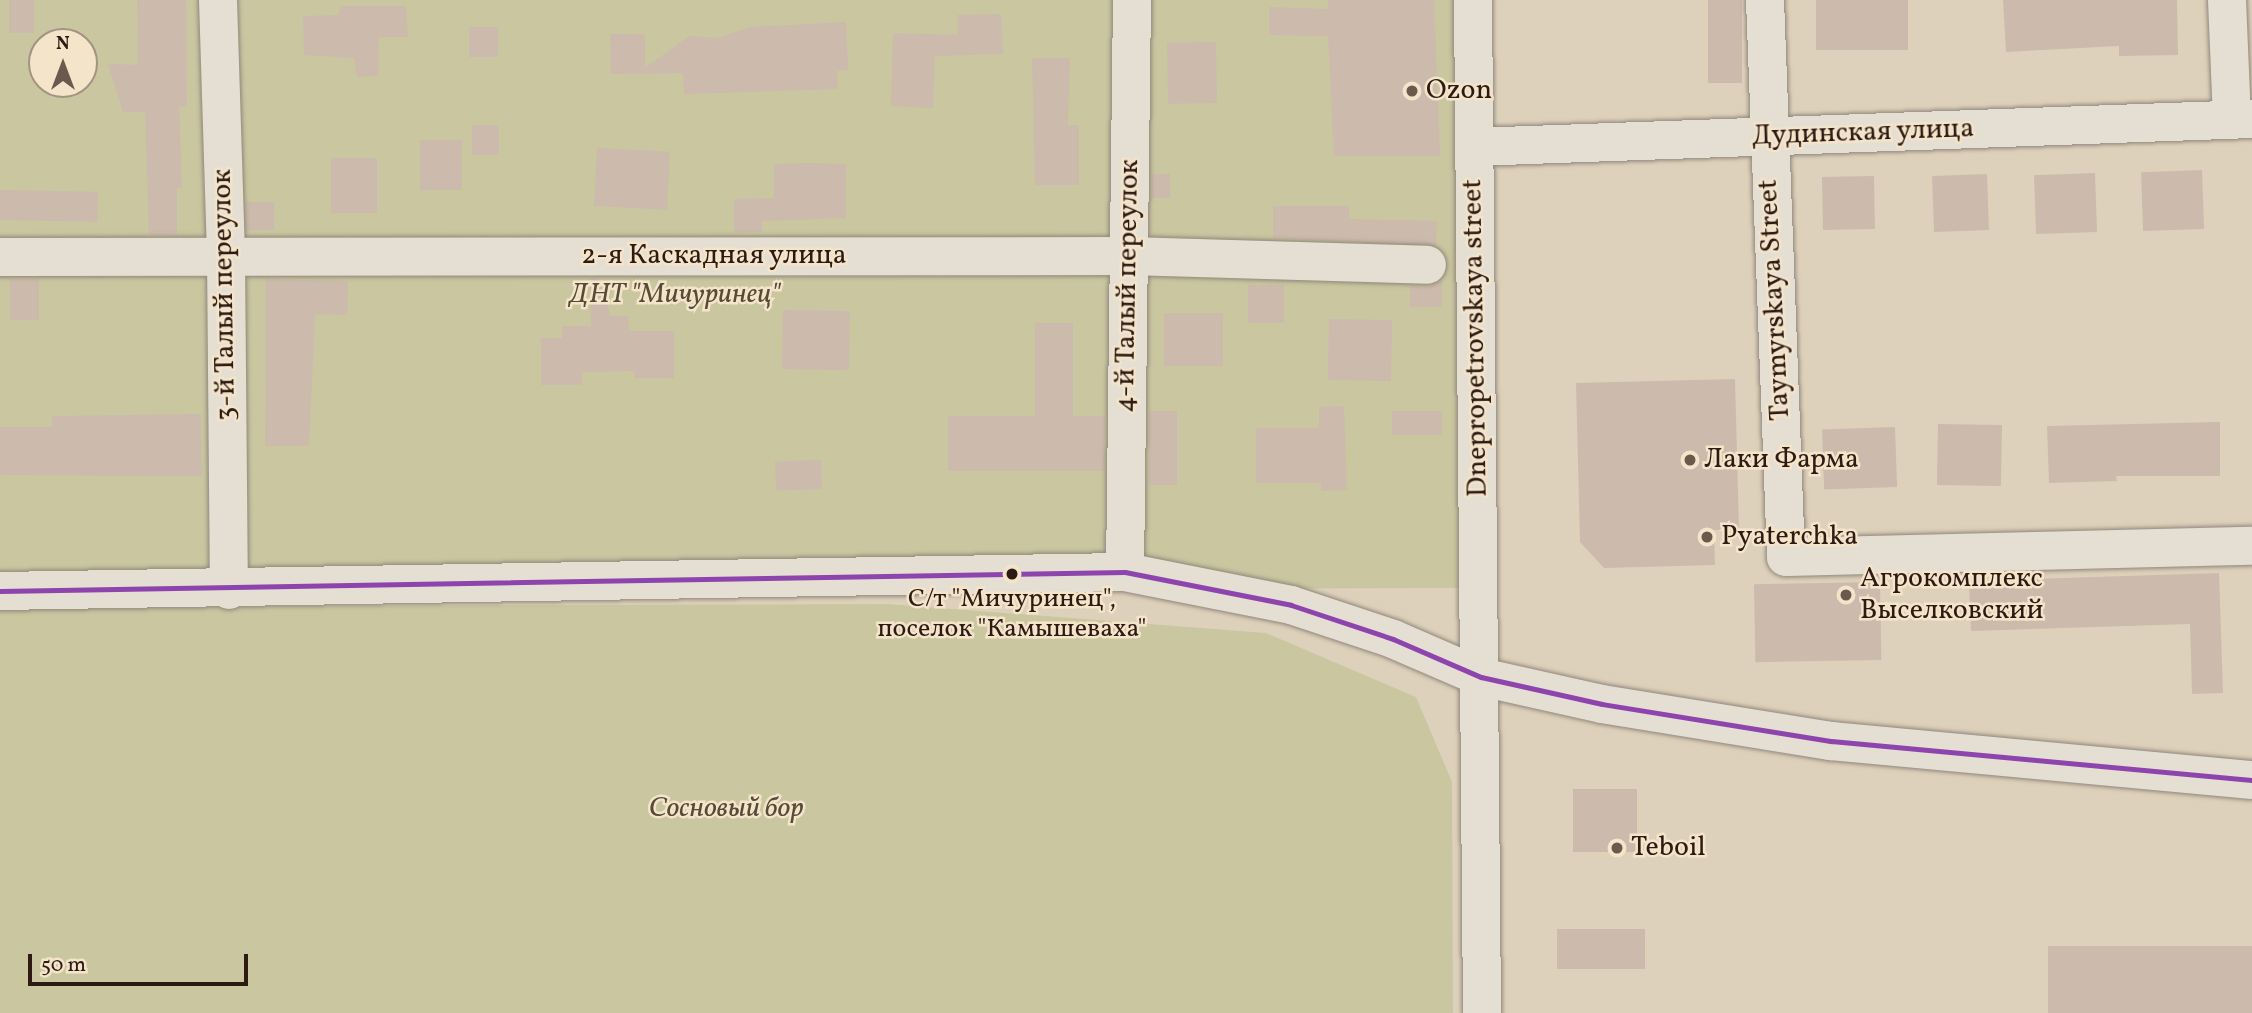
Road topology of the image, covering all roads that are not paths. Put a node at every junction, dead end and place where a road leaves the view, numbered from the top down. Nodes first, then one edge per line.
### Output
1 (218, 0) edge
2 (1132, 0) edge
3 (1473, 0) edge
4 (1765, 0) edge
5 (2227, 0) edge
6 (2242, 119) edge
7 (1767, 137) junction
8 (1474, 147) junction
9 (226, 255) junction
10 (1129, 256) junction
11 (0, 257) edge
12 (1427, 265) dead end
13 (2252, 546) edge
14 (1125, 572) junction
15 (229, 590) junction
16 (0, 591) edge
17 (1481, 677) junction
18 (2252, 780) edge
19 (1482, 1013) edge

1 - 9 street, 3-й Талый переулок
2 - 10 street, 4-й Талый переулок
3 - 8 street, Dnepropetrovskaya street
4 - 7 street, Taymyrskaya Street
5 - 6 street
6 - 7 street, Дудинская улица
7 - 8 street, Дудинская улица
7 - 13 street, Taymyrskaya Street
8 - 17 street, Dnepropetrovskaya street
9 - 10 street, 2-я Каскадная улица
9 - 11 street, 2-я Каскадная улица
9 - 15 street, 3-й Талый переулок
10 - 12 street, 2-я Каскадная улица
10 - 14 street, 4-й Талый переулок
14 - 15 street
14 - 17 street
15 - 16 street
17 - 18 street
17 - 19 street, Dnepropetrovskaya street

